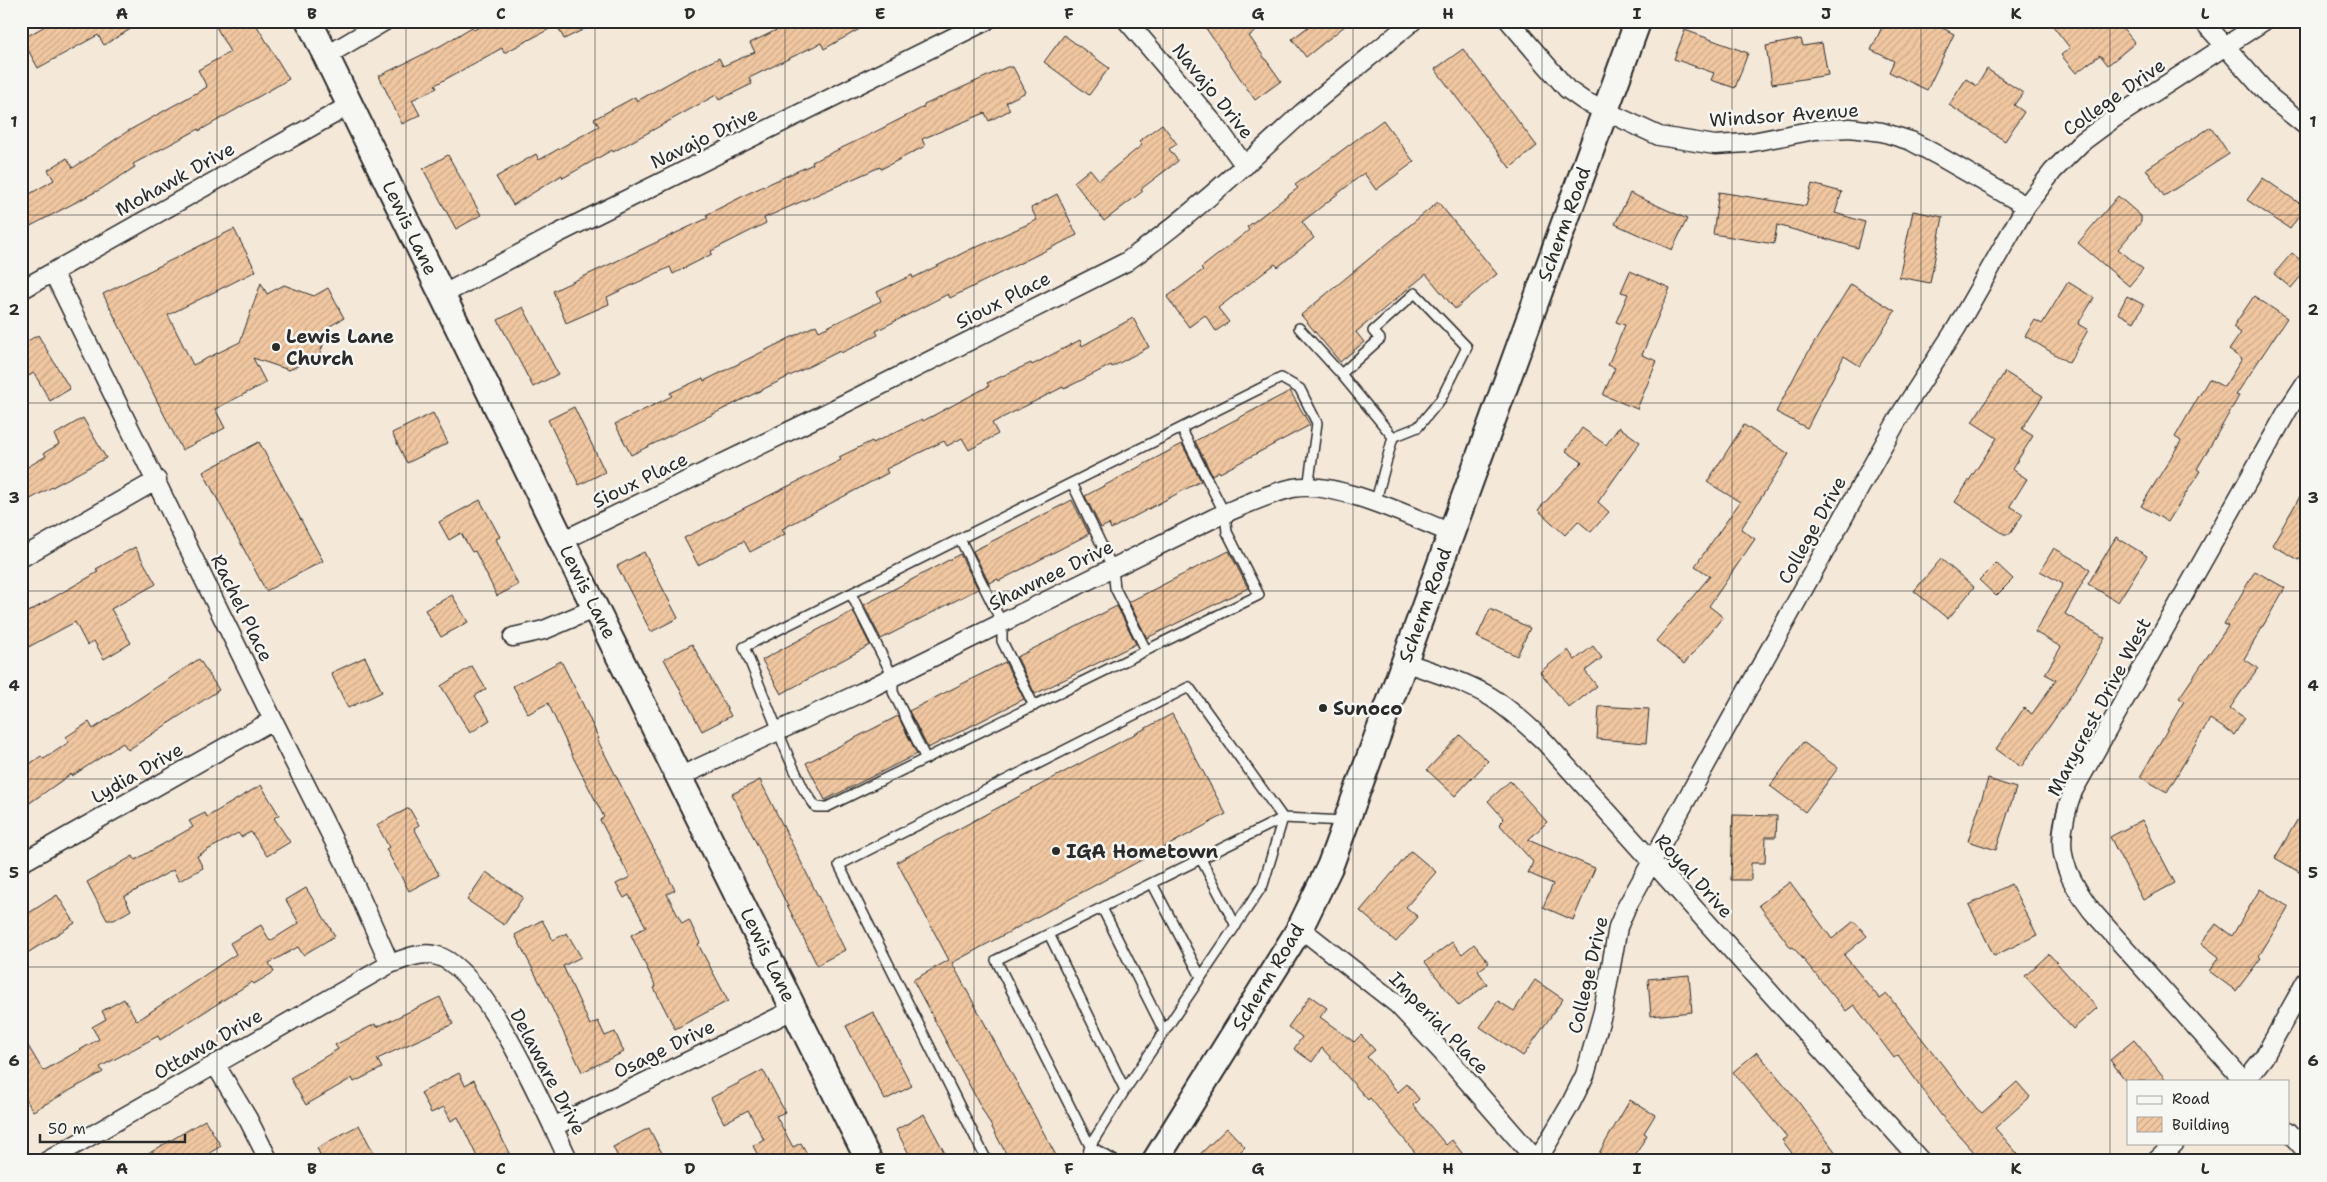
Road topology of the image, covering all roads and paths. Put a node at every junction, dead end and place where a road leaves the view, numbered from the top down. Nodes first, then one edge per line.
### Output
1 (310, 21) edge
2 (385, 21) edge
3 (986, 21) edge
4 (1127, 21) edge
5 (1413, 21) edge
6 (1509, 21) edge
7 (1638, 21) edge
8 (2203, 21) edge
9 (2264, 21) edge
10 (2224, 47) junction
11 (326, 56) junction
12 (350, 105) junction
13 (1605, 111) junction
14 (2306, 126) edge
15 (1245, 166) junction
16 (2026, 206) junction
17 (53, 272) junction
18 (21, 290) edge
19 (442, 295) junction
20 (1299, 328) dead end
21 (1342, 374) junction
22 (2306, 382) edge
23 (1181, 428) junction
24 (1393, 437) junction
25 (157, 480) junction
26 (1072, 483) junction
27 (1308, 488) junction
28 (1375, 504) junction
29 (1225, 514) junction
30 (1451, 533) junction
31 (960, 538) junction
32 (562, 541) junction
33 (21, 558) edge
34 (1113, 569) junction
35 (850, 594) junction
36 (596, 608) junction
37 (1002, 623) junction
38 (513, 637) dead end
39 (1146, 650) junction
40 (1404, 662) junction
41 (893, 677) junction
42 (1034, 706) junction
43 (273, 720) junction
44 (780, 730) junction
45 (926, 759) junction
46 (679, 777) junction
47 (1283, 818) junction
48 (1346, 821) junction
49 (1201, 859) junction
50 (1653, 861) junction
51 (21, 863) edge
52 (1152, 883) junction
53 (1102, 908) junction
54 (1236, 926) junction
55 (1300, 928) junction
56 (1049, 934) junction
57 (390, 964) junction
58 (1200, 977) junction
59 (2306, 981) edge
60 (795, 1009) junction
61 (1164, 1031) junction
62 (215, 1064) junction
63 (2243, 1080) edge
64 (2245, 1080) edge
65 (1124, 1090) junction
66 (553, 1127) junction
67 (2290, 1133) edge
68 (2174, 1144) edge
69 (1090, 1146) junction
70 (2306, 1151) edge
71 (47, 1161) edge
72 (269, 1161) edge
73 (569, 1161) edge
74 (869, 1161) edge
75 (987, 1161) edge
76 (1086, 1161) edge
77 (1115, 1161) edge
78 (1154, 1161) edge
79 (1537, 1161) edge
80 (1921, 1161) edge
81 (2156, 1161) edge

1 - 11 street, Lewis Lane
2 - 11 street
3 - 19 street, Navajo Drive
4 - 15 street, Navajo Drive
5 - 15 street, Sioux Place
6 - 13 street, Windsor Avenue
7 - 13 street, Scherm Road
8 - 10 street
9 - 10 street, College Drive
10 - 14 street
10 - 16 street, College Drive
11 - 12 street, Lewis Lane
12 - 17 street, Mohawk Drive
12 - 19 street, Lewis Lane
13 - 16 street, Windsor Avenue
13 - 30 street, Scherm Road
15 - 32 street, Sioux Place
16 - 50 street, College Drive
17 - 18 street, Mohawk Drive
17 - 25 street, Rachel Place
19 - 32 street, Lewis Lane
20 - 21 lane
21 - 24 lane
21 - 24 lane
22 - 63 street, Marycrest Drive West
23 - 26 lane
23 - 27 lane
23 - 29 lane
24 - 28 lane
25 - 33 street
25 - 43 street, Rachel Place
26 - 31 lane
26 - 34 lane
27 - 28 street, Shawnee Drive
27 - 29 street, Shawnee Drive
28 - 30 street, Shawnee Drive
29 - 34 street, Shawnee Drive
29 - 39 lane
30 - 40 street, Scherm Road
31 - 35 lane
31 - 37 lane
32 - 36 street, Lewis Lane
34 - 37 street, Shawnee Drive
34 - 39 lane
35 - 41 lane
35 - 44 lane
36 - 38 street
36 - 46 street, Lewis Lane
37 - 41 street, Shawnee Drive
37 - 42 lane
39 - 42 lane
40 - 48 street, Scherm Road
40 - 50 street, Royal Drive
41 - 44 street, Shawnee Drive
41 - 45 lane
42 - 45 lane
43 - 51 street, Lydia Drive
43 - 57 street, Rachel Place
44 - 45 lane
44 - 46 street, Shawnee Drive
46 - 60 street, Lewis Lane
47 - 48 lane
47 - 49 lane
47 - 54 lane
47 - 75 lane
48 - 55 street, Scherm Road
49 - 52 lane
49 - 54 lane
50 - 79 street, College Drive
50 - 80 street, Royal Drive
52 - 53 lane
52 - 58 lane
53 - 56 lane
53 - 61 lane
54 - 58 lane
55 - 78 street, Scherm Road
55 - 79 street, Imperial Place
56 - 65 lane
56 - 69 lane
57 - 62 street, Ottawa Drive
57 - 66 street, Delaware Drive
58 - 61 lane
59 - 64 street
60 - 66 street, Osage Drive
60 - 74 street, Lewis Lane
61 - 65 lane
62 - 71 street, Ottawa Drive
62 - 72 street
65 - 69 lane
66 - 73 street, Delaware Drive
67 - 70 street
68 - 81 street
69 - 76 lane
69 - 77 lane

